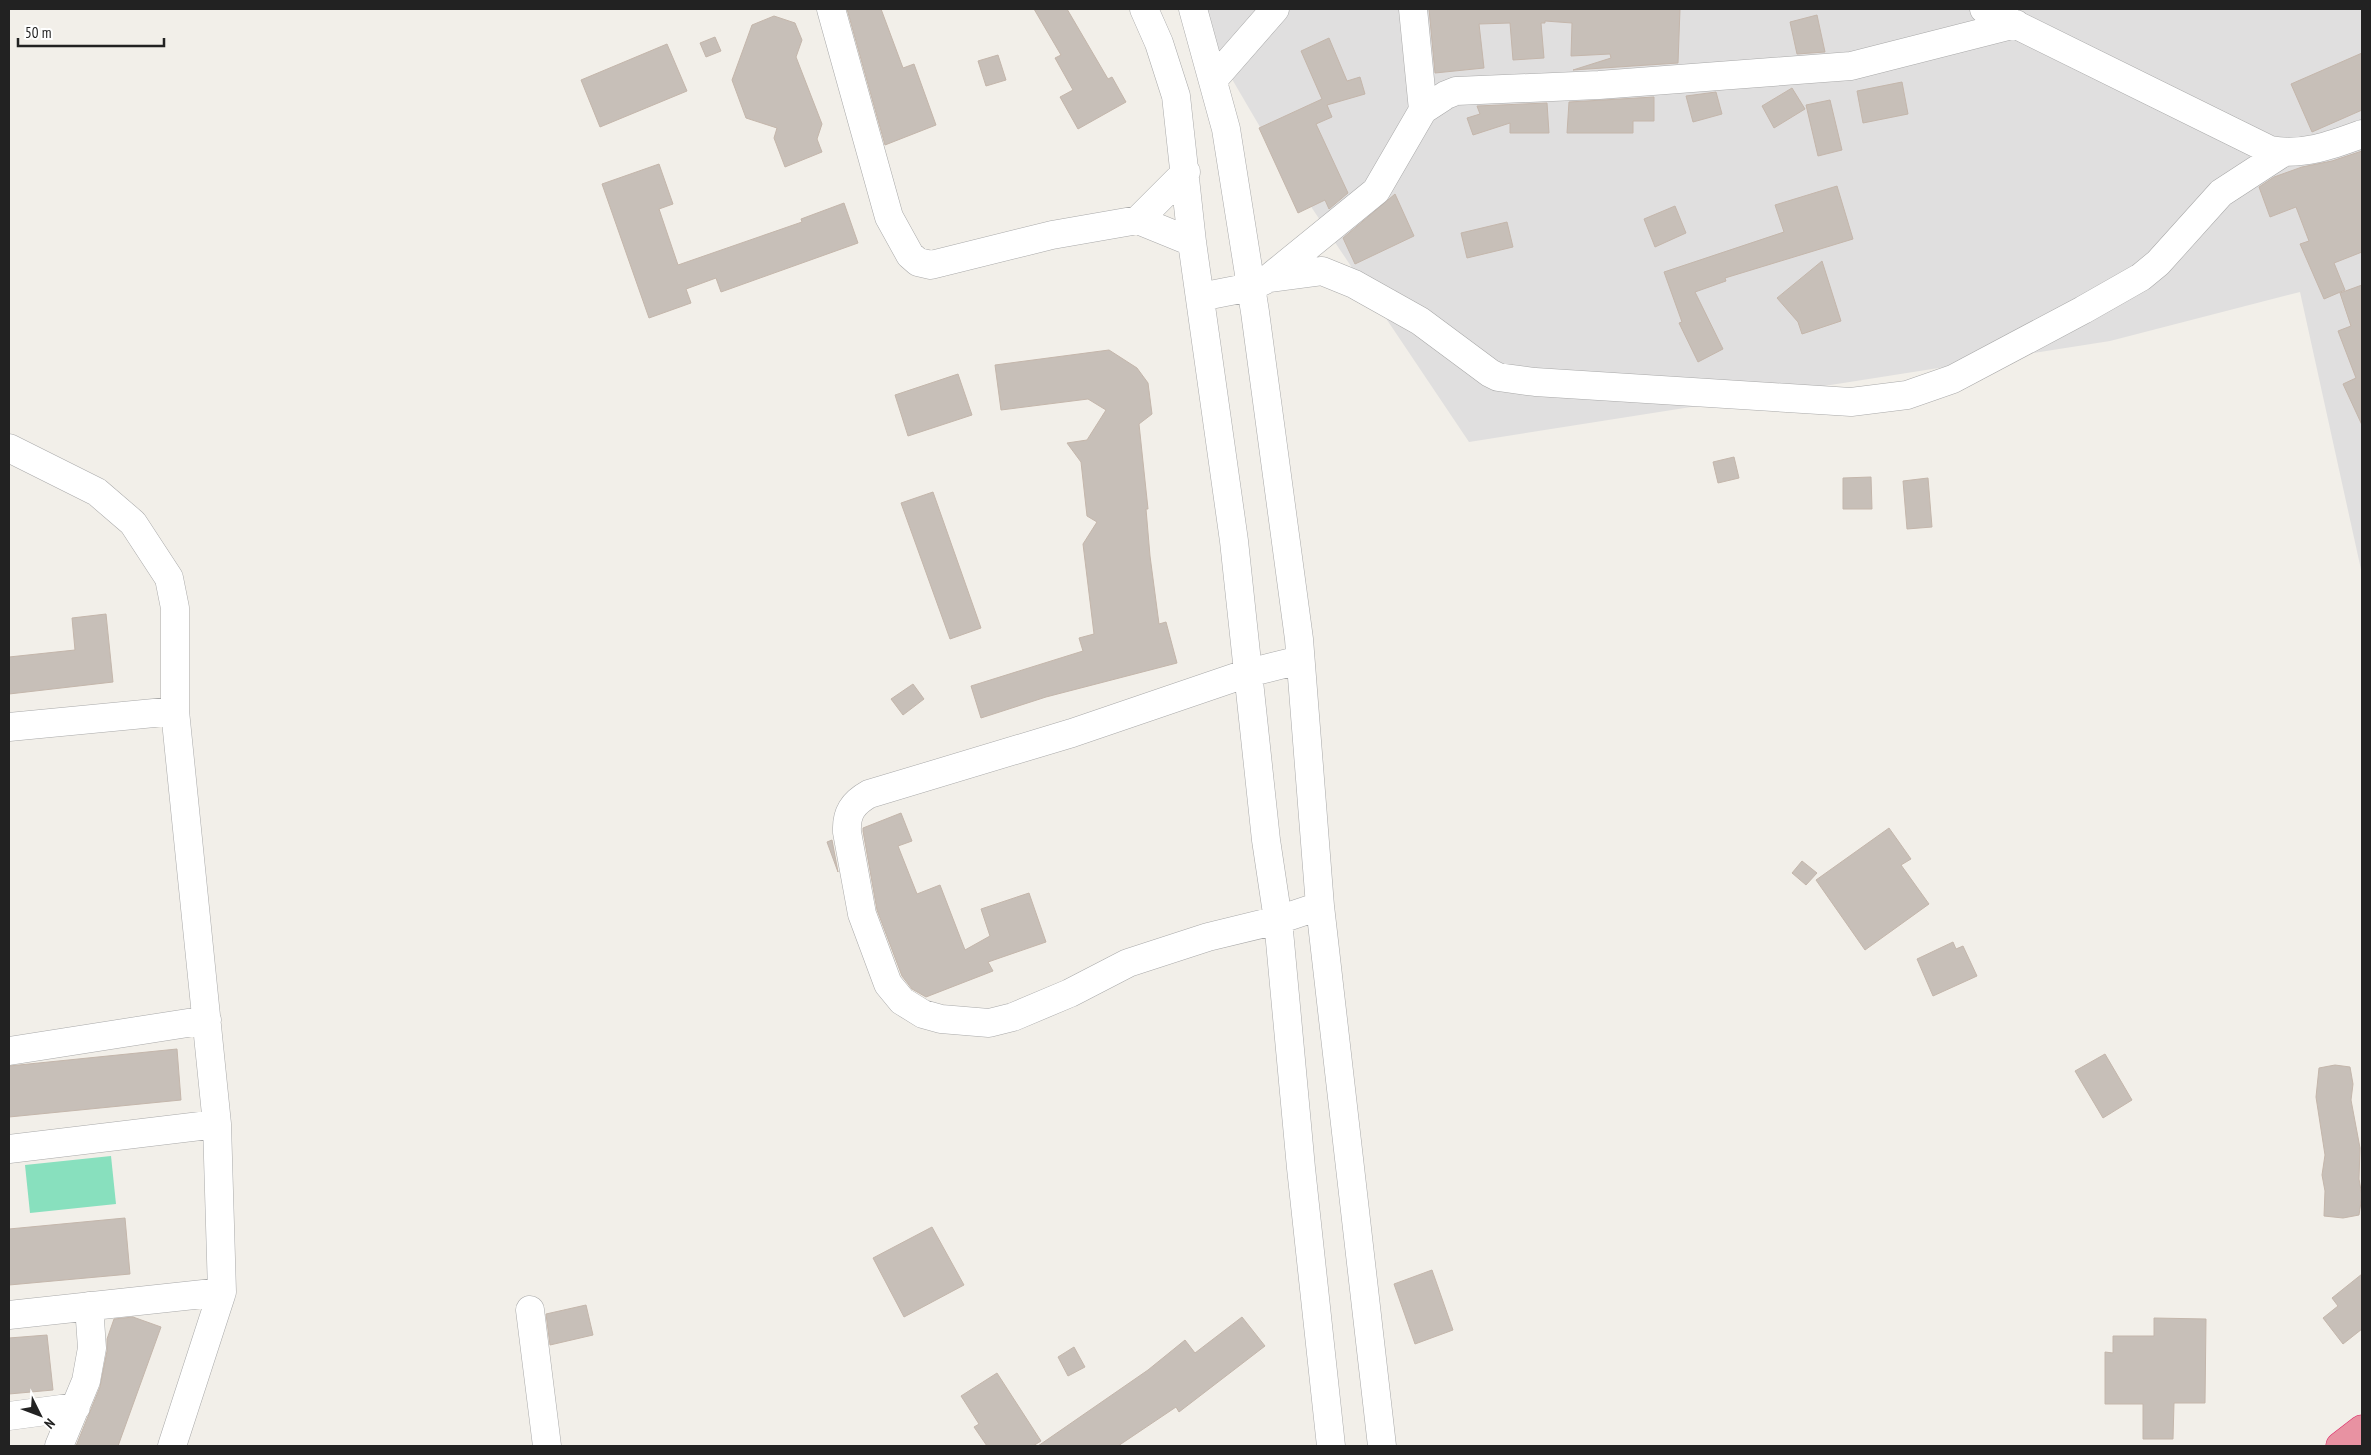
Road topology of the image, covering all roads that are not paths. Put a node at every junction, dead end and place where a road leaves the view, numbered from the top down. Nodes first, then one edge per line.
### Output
1 (831, 9) edge
2 (1144, 9) edge
3 (1193, 9) edge
4 (1275, 9) edge
5 (1413, 9) edge
6 (1984, 9) edge
7 (2016, 24) junction
8 (1213, 80) junction
9 (1423, 110) junction
10 (2362, 134) edge
11 (2284, 152) junction
12 (1186, 172) junction
13 (1138, 220) junction
14 (1192, 242) junction
15 (1260, 282) junction
16 (1200, 297) junction
17 (9, 448) edge
18 (1300, 660) junction
19 (1248, 674) junction
20 (175, 711) junction
21 (9, 727) edge
22 (1320, 906) junction
23 (1278, 920) junction
24 (207, 1020) junction
25 (9, 1051) edge
26 (217, 1124) junction
27 (9, 1149) edge
28 (222, 1292) junction
29 (89, 1306) junction
30 (530, 1310) dead end
31 (9, 1315) edge
32 (76, 1407) junction
33 (9, 1416) edge
34 (2362, 1429) edge
35 (59, 1446) edge
36 (172, 1446) edge
37 (547, 1446) edge
38 (1332, 1446) edge
39 (1382, 1446) edge
40 (2340, 1446) edge

1 - 13 street
2 - 12 street
3 - 8 street
4 - 8 street
5 - 9 street
6 - 7 street
7 - 9 street
7 - 11 street
8 - 15 street
9 - 15 street
10 - 11 street
11 - 15 street
12 - 13 street
12 - 14 street
13 - 14 street
14 - 16 street
15 - 16 street
15 - 18 street
16 - 19 street
17 - 20 street
18 - 19 street
18 - 22 street
19 - 23 street
19 - 23 street
20 - 21 street
20 - 24 street
22 - 23 street
22 - 39 street
23 - 38 street
24 - 25 street
24 - 26 street
26 - 27 street
26 - 28 street
28 - 29 street
28 - 36 street
29 - 31 street
29 - 32 street
30 - 37 street
32 - 33 street
32 - 35 street
34 - 40 highway

